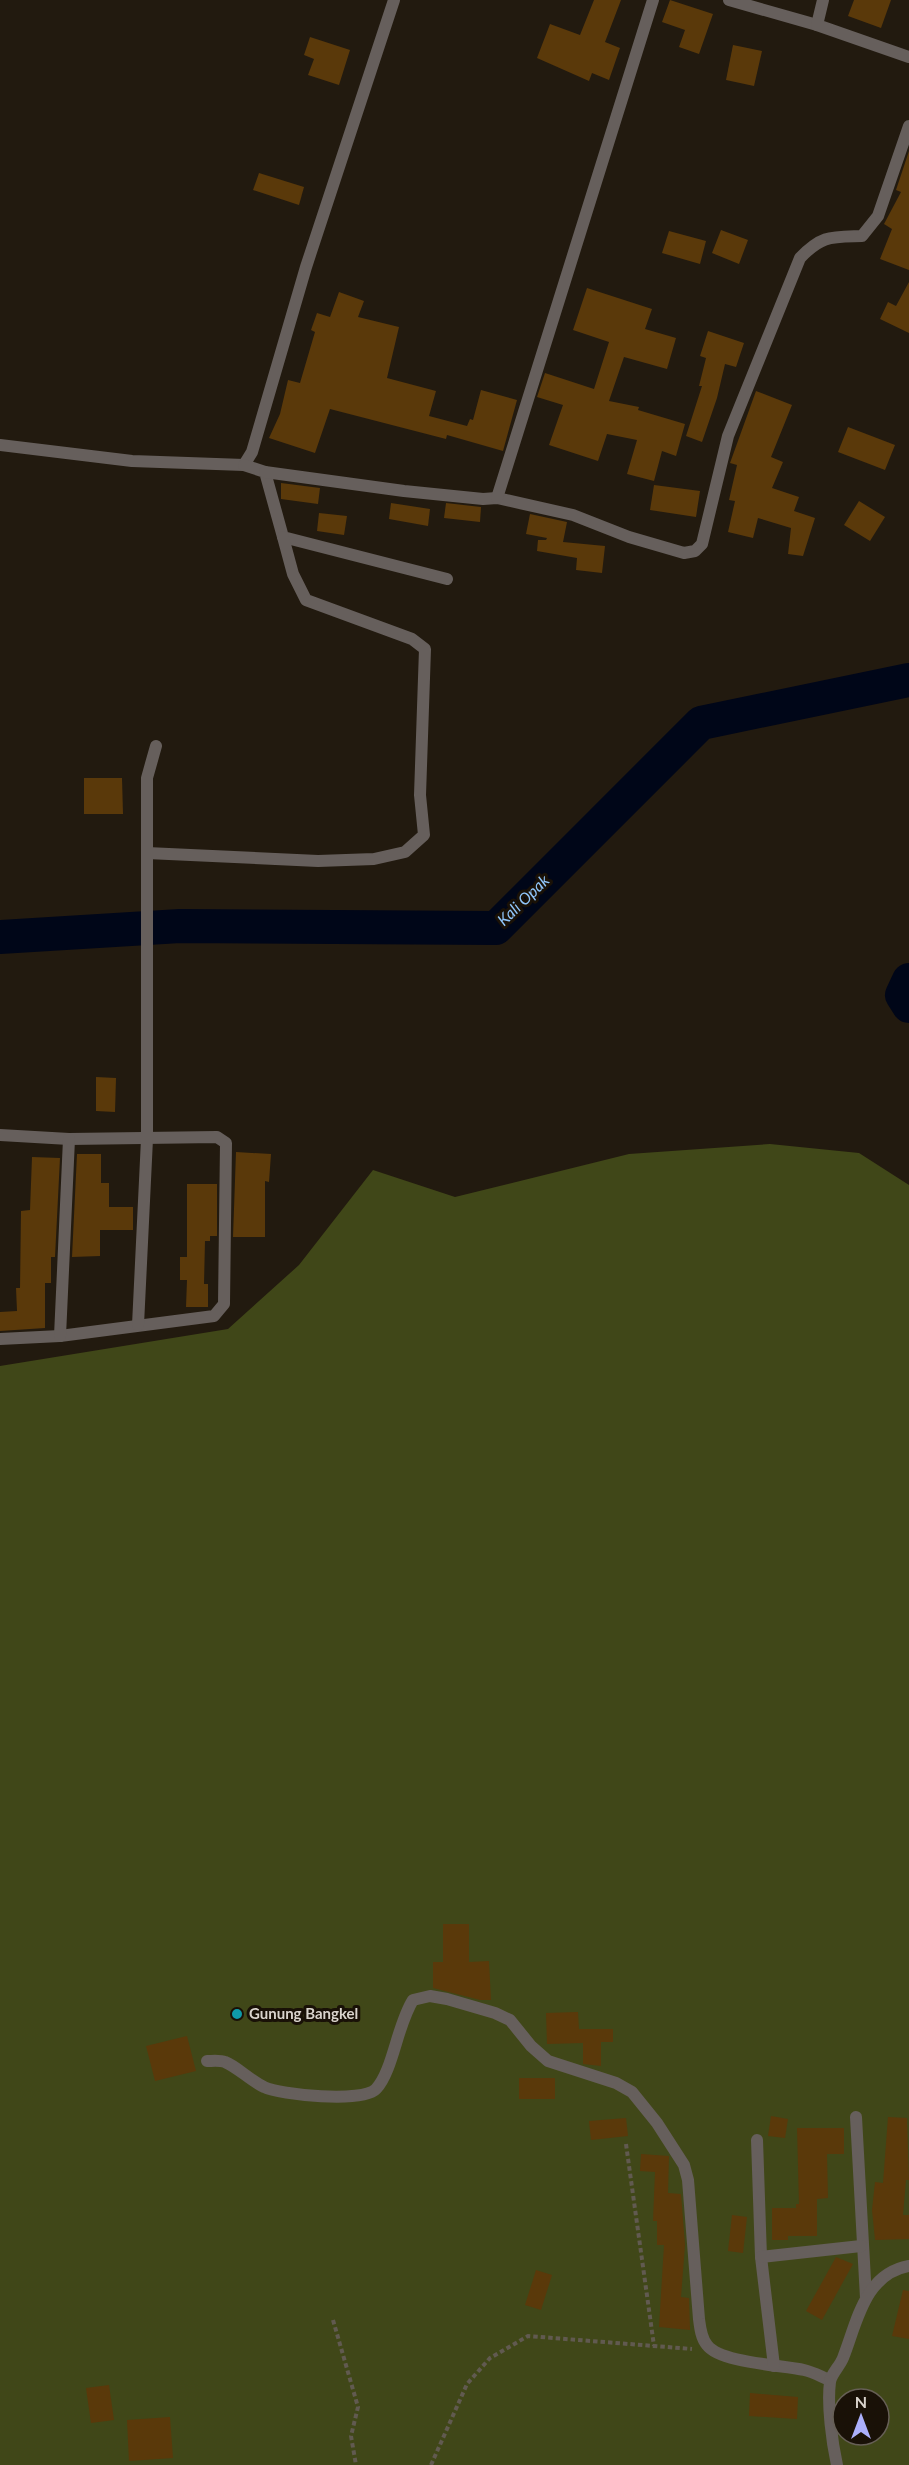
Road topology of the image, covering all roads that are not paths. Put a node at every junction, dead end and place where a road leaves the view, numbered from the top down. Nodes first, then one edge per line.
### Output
1 (394, 0) edge
2 (653, 0) edge
3 (729, 0) edge
4 (823, 0) edge
5 (817, 25) junction
6 (909, 57) edge
7 (909, 126) edge
8 (0, 445) edge
9 (244, 465) junction
10 (265, 472) junction
11 (497, 498) junction
12 (283, 537) junction
13 (447, 579) dead end
14 (156, 746) dead end
15 (147, 853) junction
16 (0, 1135) edge
17 (69, 1139) junction
18 (147, 1139) junction
19 (138, 1325) junction
20 (60, 1336) junction
21 (0, 1339) edge
22 (207, 2061) dead end
23 (856, 2116) dead end
24 (758, 2140) dead end
25 (861, 2246) junction
26 (761, 2257) junction
27 (909, 2266) edge
28 (866, 2298) junction
29 (774, 2366) junction
30 (830, 2380) junction
31 (837, 2465) edge

1 - 9 street
2 - 11 street
3 - 5 street
4 - 5 street
5 - 6 street
7 - 11 street
8 - 9 street
9 - 10 street
10 - 11 street
10 - 12 street
12 - 13 street
12 - 15 street
14 - 15 street
15 - 18 street
16 - 17 street
17 - 18 street
17 - 20 street
18 - 19 street
18 - 19 street
19 - 20 street
20 - 21 street
22 - 29 street
23 - 25 street
24 - 26 street
25 - 26 street
25 - 28 street
26 - 29 street
27 - 28 street
28 - 30 street
29 - 30 street
30 - 31 street

